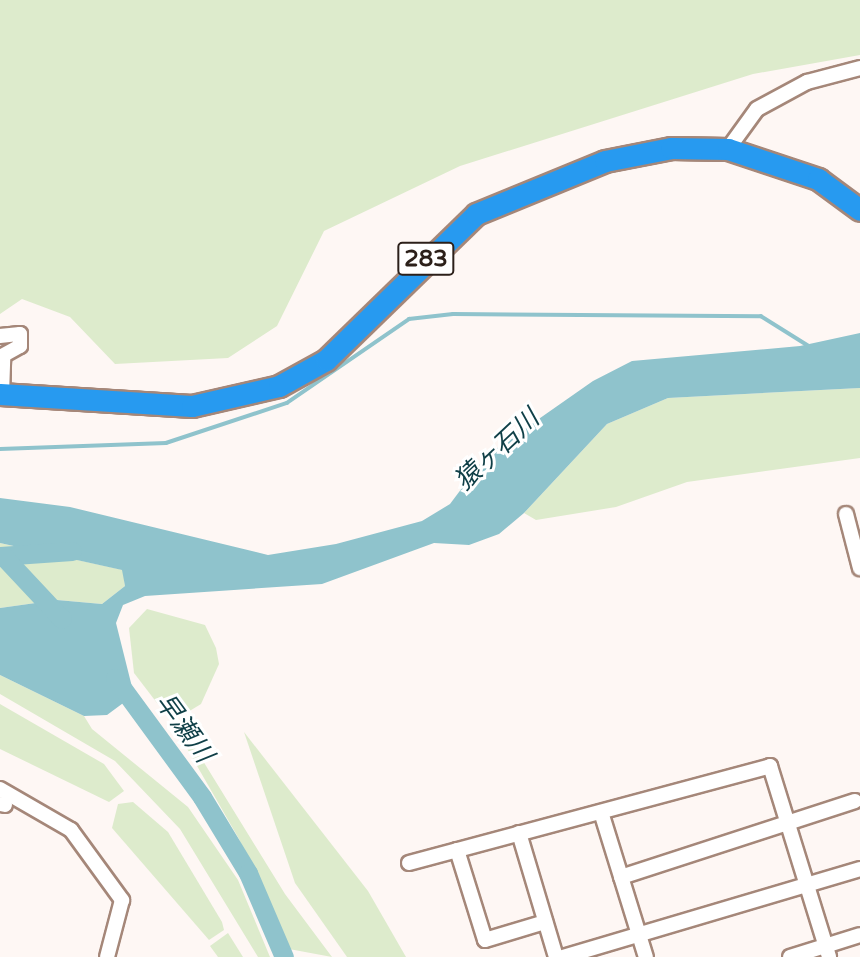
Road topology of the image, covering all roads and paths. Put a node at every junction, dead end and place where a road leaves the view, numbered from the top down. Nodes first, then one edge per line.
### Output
1 (860, 68) edge
2 (728, 149) junction
3 (860, 210) edge
4 (0, 336) edge
5 (2, 356) edge
6 (1, 394) edge
7 (846, 514) dead end
8 (860, 568) edge
9 (0, 789) edge
10 (855, 801) dead end
11 (601, 812) junction
12 (788, 823) junction
13 (519, 833) junction
14 (457, 850) junction
15 (409, 863) dead end
16 (860, 869) edge
17 (621, 877) junction
18 (807, 885) junction
19 (545, 922) junction
20 (639, 934) junction
21 (860, 935) edge
22 (827, 952) edge
23 (107, 957) edge
24 (556, 957) edge
25 (562, 957) edge
26 (646, 957) edge
27 (789, 957) edge

1 - 2 street
2 - 3 highway, 283
2 - 6 highway, 283
4 - 5 street
5 - 6 street
7 - 8 street
9 - 23 street
10 - 12 street
11 - 12 street
11 - 13 street
11 - 17 street
12 - 17 street
12 - 18 street
13 - 14 street
13 - 19 street
14 - 15 street
14 - 19 street
16 - 18 street
17 - 20 street
18 - 20 street
18 - 22 street
19 - 24 street
20 - 25 street
20 - 26 street
21 - 22 street
22 - 27 street

